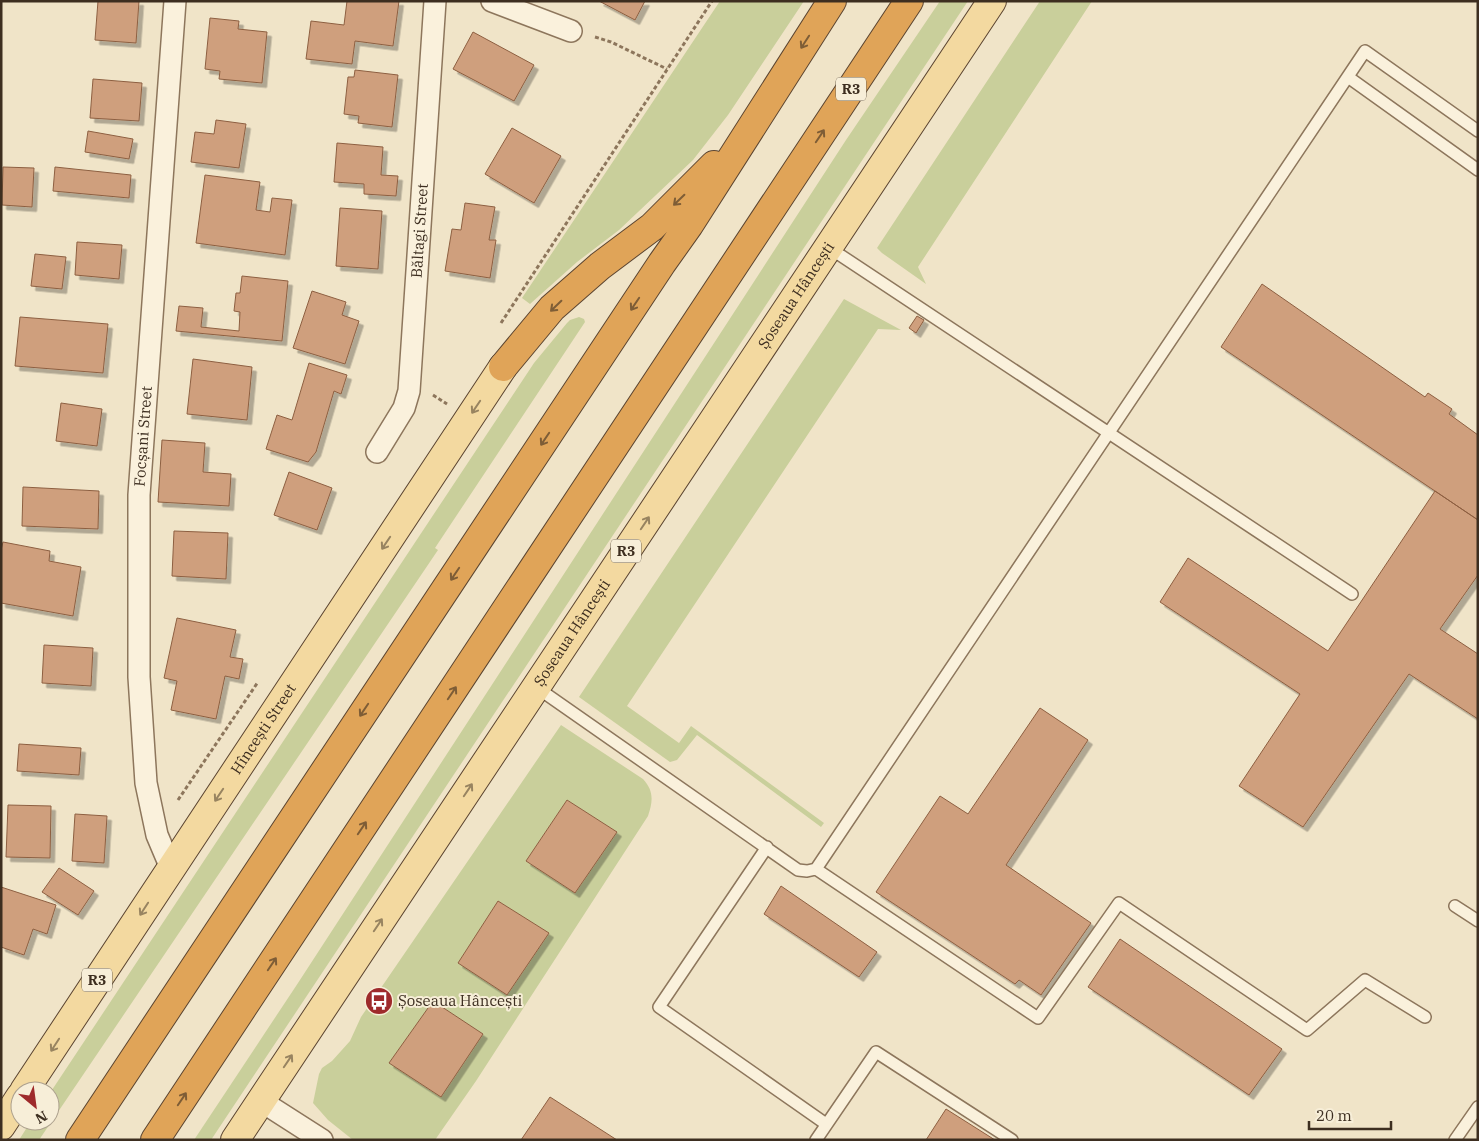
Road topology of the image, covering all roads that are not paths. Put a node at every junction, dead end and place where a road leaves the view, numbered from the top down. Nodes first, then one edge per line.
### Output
1 (175, 1) edge
2 (435, 1) edge
3 (492, 1) edge
4 (832, 1) edge
5 (909, 1) edge
6 (992, 1) edge
7 (570, 31) road end
8 (1348, 77) junction
9 (769, 98) junction
10 (1478, 131) edge
11 (1478, 170) edge
12 (828, 247) junction
13 (503, 367) joint
14 (1109, 434) junction
15 (377, 452) dead end
16 (1352, 594) dead end
17 (536, 687) junction
18 (767, 847) junction
19 (171, 868) junction
20 (816, 869) junction
21 (1455, 906) dead end
22 (1478, 921) edge
23 (1425, 1017) dead end
24 (31, 1081) edge
25 (261, 1101) junction
26 (1478, 1106) edge
27 (10, 1112) edge
28 (826, 1124) junction
29 (1, 1126) edge
30 (80, 1140) edge
31 (155, 1140) edge
32 (235, 1140) edge
33 (322, 1140) edge
34 (816, 1140) edge
35 (1012, 1140) edge
36 (1455, 1140) edge

1 - 19 street, Focșani Street
2 - 15 street, Băltagi Street
3 - 7 street
4 -> 9 highway, R3
31 -> 5 highway, R3
6 - 12 main road, Șoseaua Hâncești / R3
8 - 10 lane
8 - 11 lane
8 - 14 lane
9 -> 13 highway, R3
9 -> 30 highway, R3
12 - 14 lane
17 -> 12 main road, Șoseaua Hâncești / R3
13 -> 19 main road, Hîncești Street / R3
14 - 16 lane
14 - 20 lane
17 - 18 lane
25 -> 17 main road, Șoseaua Hâncești / R3
18 - 20 lane
18 - 28 lane
19 -> 24 main road, Hîncești Street / R3
20 - 23 lane
21 - 22 lane
25 - 32 main road, Șoseaua Hâncești / R3
25 - 33 street
26 - 36 lane
27 - 29 main road
28 - 34 lane
28 - 35 lane

